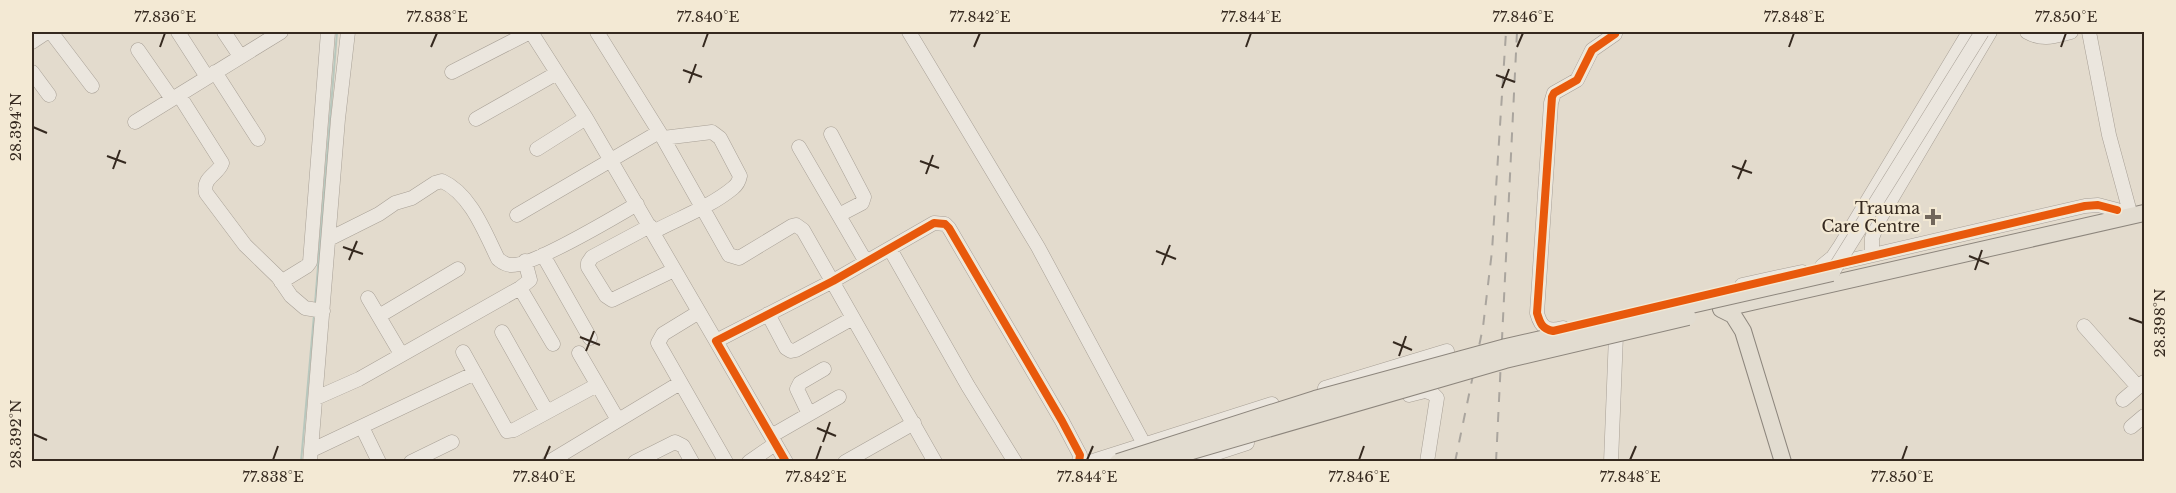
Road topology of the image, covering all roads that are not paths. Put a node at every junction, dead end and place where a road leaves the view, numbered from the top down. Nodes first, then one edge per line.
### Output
1 (49, 32) edge
2 (177, 32) edge
3 (224, 32) edge
4 (328, 32) edge
5 (348, 32) edge
6 (530, 32) edge
7 (597, 32) edge
8 (909, 32) edge
9 (1969, 32) edge
10 (1982, 32) edge
11 (1990, 32) edge
12 (2027, 32) edge
13 (2071, 32) edge
14 (2090, 32) edge
15 (276, 33) edge
16 (1615, 34) dead end
17 (32, 42) edge
18 (138, 50) dead end
19 (240, 56) junction
20 (32, 72) edge
21 (452, 72) dead end
22 (557, 73) junction
23 (211, 74) junction
24 (92, 86) dead end
25 (49, 95) dead end
26 (175, 97) junction
27 (586, 118) junction
28 (476, 119) dead end
29 (135, 122) dead end
30 (831, 134) dead end
31 (661, 135) junction
32 (258, 139) dead end
33 (799, 147) dead end
34 (537, 149) dead end
35 (611, 160) junction
36 (637, 204) junction
37 (702, 207) junction
38 (2133, 210) edge
39 (517, 214) dead end
40 (839, 215) junction
41 (651, 229) junction
42 (329, 239) junction
43 (890, 249) junction
44 (543, 255) junction
45 (1872, 255) junction
46 (525, 261) junction
47 (866, 262) junction
48 (458, 269) dead end
49 (674, 270) junction
50 (1826, 270) junction
51 (833, 281) junction
52 (281, 282) junction
53 (520, 288) junction
54 (368, 298) dead end
55 (1720, 309) junction
56 (317, 311) junction
57 (699, 312) junction
58 (768, 314) junction
59 (379, 316) junction
60 (853, 318) junction
61 (2084, 326) dead end
62 (502, 332) dead end
63 (1616, 335) junction
64 (590, 338) dead end
65 (716, 341) junction
66 (553, 344) dead end
67 (463, 351) dead end
68 (1447, 351) dead end
69 (579, 353) dead end
70 (401, 354) junction
71 (824, 369) dead end
72 (475, 373) junction
73 (680, 383) junction
74 (597, 385) junction
75 (2141, 385) edge
76 (839, 397) dead end
77 (316, 398) junction
78 (2123, 400) dead end
79 (547, 412) junction
80 (809, 414) junction
81 (2145, 417) edge
82 (618, 420) junction
83 (914, 423) junction
84 (362, 427) junction
85 (2131, 427) dead end
86 (773, 440) junction
87 (452, 442) dead end
88 (1144, 444) junction
89 (311, 456) edge
90 (380, 462) edge
91 (411, 462) edge
92 (549, 462) edge
93 (635, 462) edge
94 (692, 462) edge
95 (726, 462) edge
96 (749, 462) edge
97 (786, 462) edge
98 (845, 462) edge
99 (935, 462) edge
100 (1015, 462) edge
101 (1079, 462) edge
102 (1090, 462) edge
103 (1118, 462) edge
104 (1154, 462) edge
105 (1189, 462) edge
106 (1427, 462) edge
107 (1611, 462) edge
108 (1783, 462) edge

1 - 17 street
1 - 24 street
2 - 23 street
3 - 19 street
4 - 52 street
5 - 42 street
6 - 21 street
6 - 22 street
7 - 31 street
8 - 88 street
9 - 50 street
10 - 50 street, bridge
11 - 45 street
12 - 13 street
14 - 38 street
15 - 19 street
16 - 50 street
18 - 26 street
19 - 23 street
20 - 25 street
22 - 27 street
22 - 28 street
23 - 26 street
23 - 32 street
26 - 29 street
26 - 52 street
27 - 34 street
27 - 35 street
30 - 40 street
31 - 35 street
31 - 37 street
31 - 37 street
33 - 40 street
35 - 36 street
35 - 39 street
36 - 41 street
36 - 44 street
37 - 41 street
37 - 51 street
38 - 45 street
38 - 50 main road
38 - 55 main road
40 - 47 street
41 - 49 street
41 - 49 street
42 - 46 street
42 - 56 street
43 - 47 street
43 - 100 street
43 - 101 street
44 - 46 street
44 - 64 street
45 - 50 street
46 - 53 street
47 - 51 street
48 - 59 street
49 - 57 street
50 - 103 main road, bridge
51 - 58 street
51 - 60 street
52 - 56 street
53 - 66 street
53 - 70 street
54 - 59 street
55 - 63 main road, bridge
55 - 108 main road
56 - 77 street
57 - 65 street
57 - 73 street
58 - 60 street
58 - 65 street
59 - 70 street
60 - 83 street
61 - 75 street
62 - 79 street
63 - 104 main road, bridge
63 - 107 street
65 - 86 street
67 - 72 street
68 - 88 street
69 - 74 street
70 - 77 street
71 - 80 street
72 - 79 street
72 - 84 street
73 - 82 street
73 - 95 street
74 - 79 street
74 - 82 street
75 - 78 street
76 - 80 street
77 - 89 street
80 - 86 street
81 - 85 street
82 - 92 street
83 - 98 street
83 - 99 street
84 - 89 street
84 - 90 street
86 - 96 street
86 - 97 street
87 - 91 street
88 - 102 street
93 - 94 street
105 - 106 street

